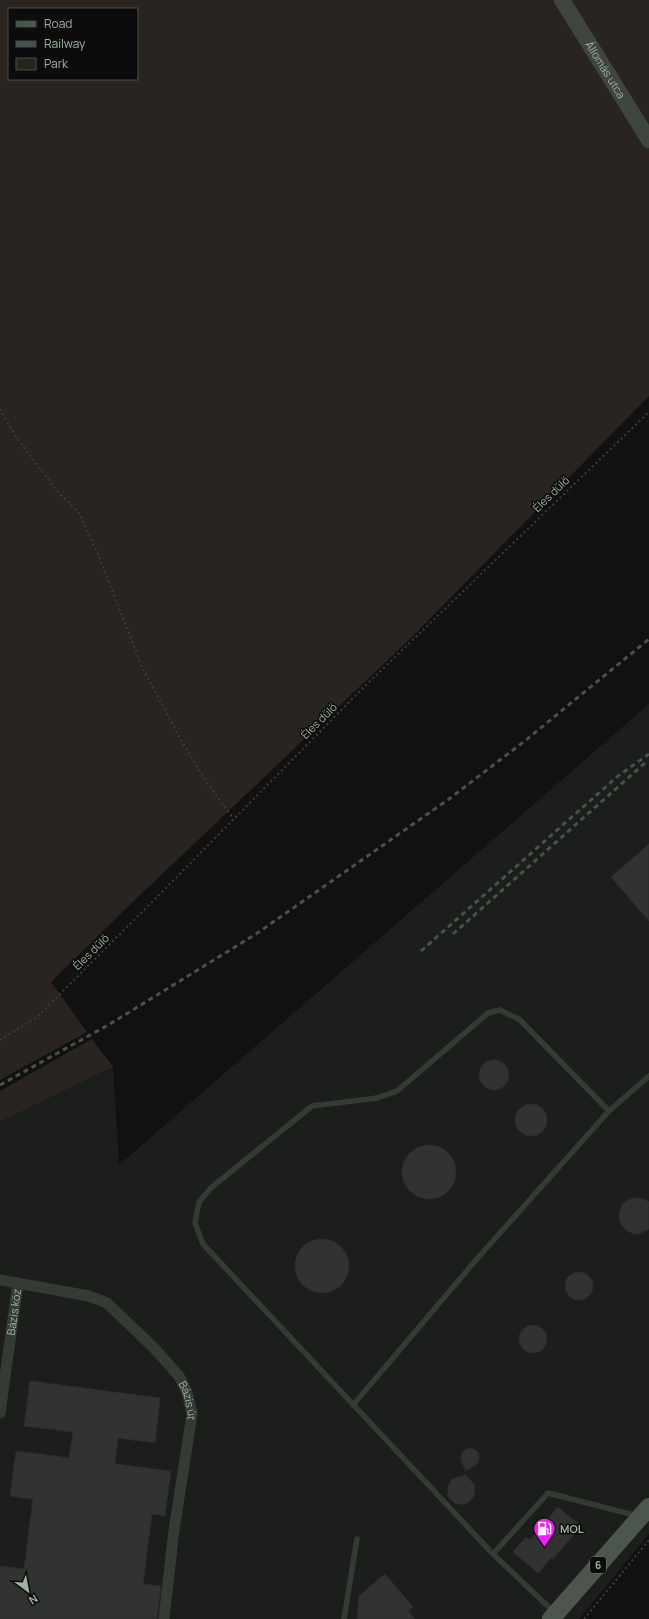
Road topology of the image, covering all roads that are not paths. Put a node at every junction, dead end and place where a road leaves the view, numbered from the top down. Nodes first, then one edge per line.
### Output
1 (562, 0) edge
2 (649, 140) edge
3 (649, 1076) edge
4 (609, 1111) junction
5 (0, 1280) edge
6 (18, 1283) junction
7 (352, 1405) junction
8 (0, 1412) edge
9 (645, 1512) edge
10 (357, 1539) dead end
11 (493, 1554) junction
12 (556, 1617) edge
13 (164, 1619) edge
14 (344, 1619) edge

1 - 2 main road, Állomás utca
3 - 4 lane
4 - 7 lane
4 - 7 lane
5 - 6 street, Bázis út
6 - 8 street, Bázis köz
6 - 13 street, Bázis út
7 - 11 lane
9 - 11 lane
9 - 12 main road, 6
10 - 14 lane
11 - 12 lane

